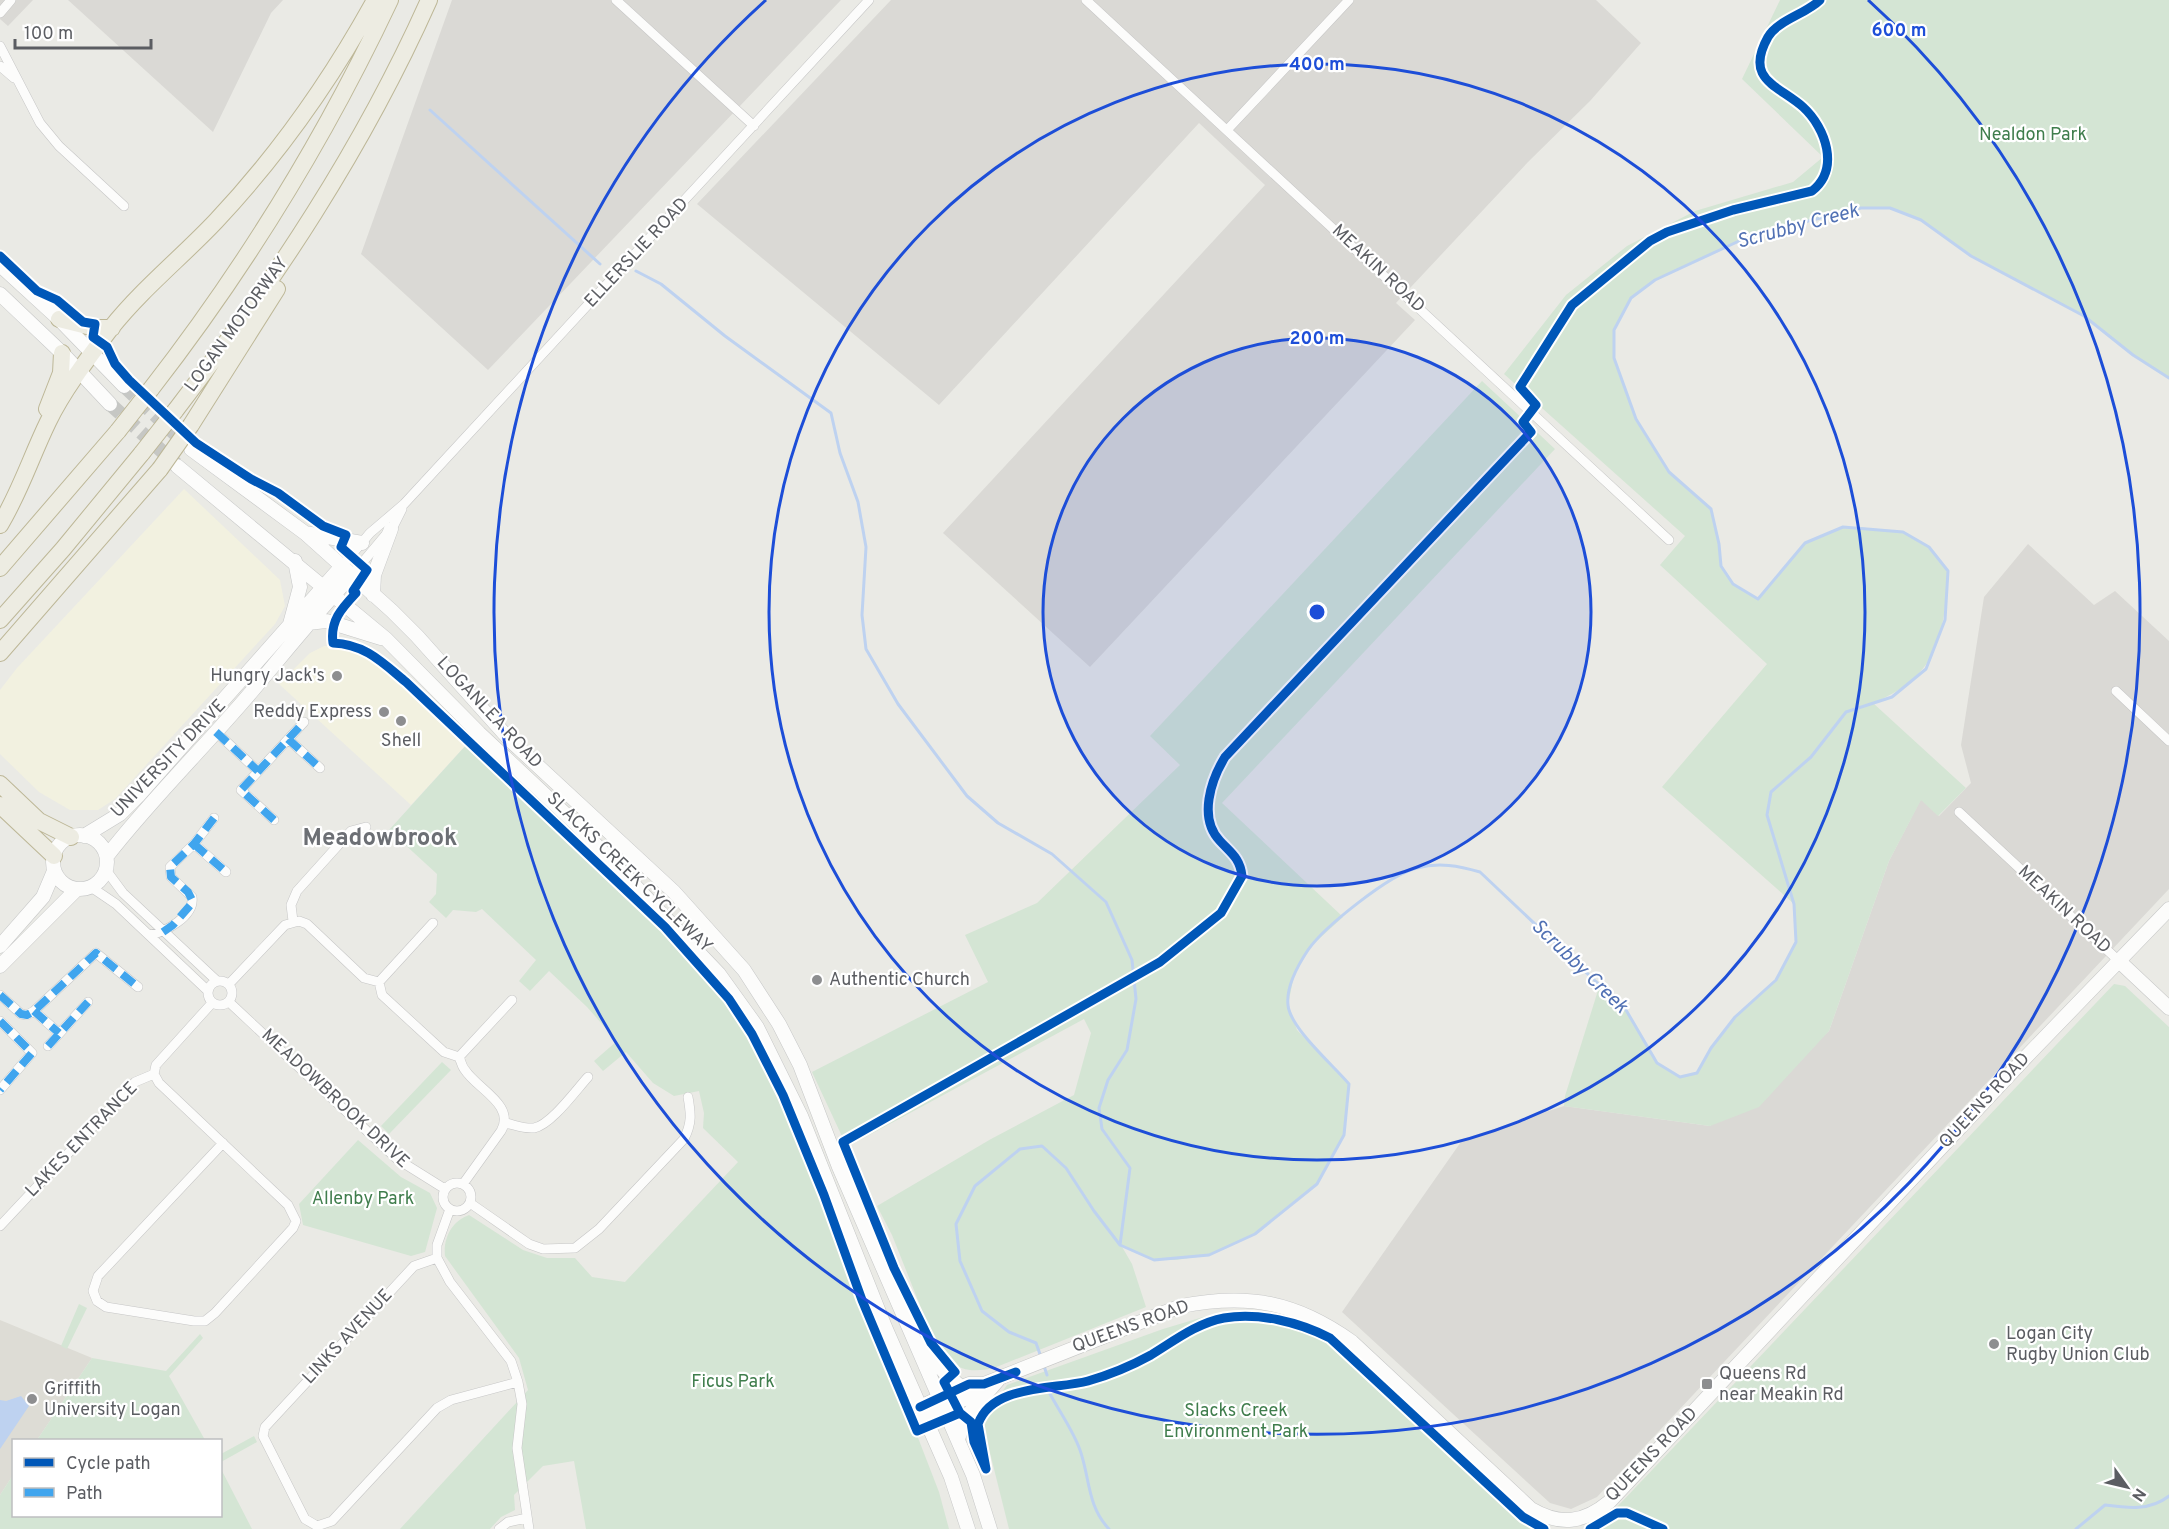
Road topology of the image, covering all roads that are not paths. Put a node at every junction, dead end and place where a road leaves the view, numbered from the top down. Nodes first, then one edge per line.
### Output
1 (12, 0) edge
2 (375, 0) edge
3 (390, 0) edge
4 (429, 0) edge
5 (615, 0) edge
6 (869, 0) edge
7 (1086, 0) edge
8 (1349, 0) edge
9 (0, 13) edge
10 (0, 46) edge
11 (0, 66) edge
12 (15, 80) junction
13 (754, 126) junction
14 (1227, 130) junction
15 (124, 206) dead end
16 (295, 244) junction
17 (0, 265) edge
18 (0, 294) edge
19 (59, 319) junction
20 (112, 328) junction
21 (62, 352) junction
22 (94, 353) junction
23 (81, 372) junction
24 (124, 386) tunnel mouth
25 (110, 404) tunnel mouth
26 (48, 422) junction
27 (191, 449) tunnel mouth
28 (177, 465) tunnel mouth
29 (404, 504) junction
30 (0, 525) edge
31 (391, 529) junction
32 (305, 533) junction
33 (1669, 540) dead end
34 (362, 543) junction
35 (295, 561) junction
36 (0, 568) edge
37 (347, 570) junction
38 (330, 590) junction
39 (373, 595) junction
40 (0, 620) edge
41 (308, 623) junction
42 (289, 626) junction
43 (386, 639) junction
44 (0, 653) edge
45 (2116, 691) dead end
46 (304, 722) dead end
47 (216, 732) junction
48 (288, 739) junction
49 (2169, 741) edge
50 (320, 768) dead end
51 (258, 771) junction
52 (0, 784) edge
53 (0, 805) edge
54 (1959, 812) dead end
55 (214, 818) dead end
56 (274, 820) dead end
57 (366, 827) dead end
58 (78, 836) junction
59 (194, 844) junction
60 (54, 863) junction
61 (106, 863) junction
62 (226, 872) dead end
63 (84, 888) junction
64 (2169, 909) edge
65 (293, 921) junction
66 (433, 923) dead end
67 (164, 932) junction
68 (150, 935) junction
69 (0, 946) edge
70 (2120, 962) junction
71 (0, 966) edge
72 (217, 981) junction
73 (379, 982) junction
74 (229, 984) junction
75 (138, 987) dead end
76 (208, 991) junction
77 (0, 995) edge
78 (512, 1000) dead end
79 (88, 1002) dead end
80 (229, 1002) junction
81 (213, 1003) junction
82 (2169, 1008) edge
83 (34, 1011) junction
84 (0, 1022) edge
85 (59, 1033) junction
86 (48, 1046) dead end
87 (459, 1057) junction
88 (154, 1074) junction
89 (588, 1077) dead end
90 (0, 1090) edge
91 (688, 1097) dead end
92 (506, 1123) junction
93 (223, 1143) junction
94 (463, 1184) junction
95 (446, 1189) junction
96 (470, 1203) junction
97 (450, 1209) junction
98 (0, 1226) edge
99 (437, 1258) junction
100 (909, 1331) junction
101 (1001, 1377) junction
102 (518, 1382) junction
103 (984, 1384) junction
104 (962, 1388) junction
105 (941, 1403) junction
106 (922, 1412) junction
107 (958, 1439) junction
108 (527, 1518) junction
109 (499, 1529) edge
110 (529, 1529) edge
111 (968, 1529) edge
112 (990, 1529) edge

1 - 9 street
2 - 20 highway
3 - 36 highway, LOGAN MOTORWAY, bridge
4 - 16 highway, LOGAN MOTORWAY
5 - 13 street
6 - 13 street, ELLERSLIE ROAD
7 - 14 street, MEAKIN ROAD
8 - 14 street
10 - 12 street
11 - 12 street
12 - 15 street
13 - 29 street, ELLERSLIE ROAD
14 - 33 street, MEAKIN ROAD
16 - 40 highway, LOGAN MOTORWAY, bridge
16 - 44 highway, bridge
17 - 19 main road
18 - 21 main road
19 - 20 highway
19 - 22 main road
20 - 22 highway
21 - 23 main road
21 - 26 highway
22 - 23 highway
22 - 24 main road
23 - 25 main road
23 - 26 highway
26 - 30 highway
27 - 32 main road, LOGANLEA ROAD
28 - 35 main road, LOGANLEA ROAD
29 - 31 street, ELLERSLIE ROAD
29 - 34 street, ELLERSLIE ROAD
31 - 37 street, ELLERSLIE ROAD
31 - 39 main road
32 - 34 main road
32 - 37 main road, LOGANLEA ROAD
34 - 37 street, ELLERSLIE ROAD
35 - 38 main road, LOGANLEA ROAD
35 - 42 main road
37 - 38 main road, UNIVERSITY DRIVE
37 - 39 main road, LOGANLEA ROAD
38 - 41 main road, UNIVERSITY DRIVE
38 - 42 main road, UNIVERSITY DRIVE
38 - 43 main road, LOGANLEA ROAD
39 - 100 main road, LOGANLEA ROAD
41 - 43 main road
41 - 47 main road, UNIVERSITY DRIVE
42 - 58 main road, UNIVERSITY DRIVE
43 - 106 main road, LOGANLEA ROAD
45 - 49 street
46 - 48 street
47 - 51 street
47 - 61 main road, UNIVERSITY DRIVE
48 - 50 street
48 - 51 street
51 - 56 street
52 - 58 highway
53 - 60 highway
54 - 70 street, MEAKIN ROAD
55 - 59 street
57 - 65 street
58 - 60 main road
58 - 61 main road
59 - 62 street
59 - 67 street
60 - 63 main road
60 - 69 main road
61 - 63 main road
61 - 67 street
63 - 68 street
63 - 71 main road
64 - 70 main road, QUEENS ROAD
65 - 73 street
65 - 74 street
66 - 73 street
67 - 68 street
67 - 72 street
68 - 76 street
70 - 82 main road, MEAKIN ROAD
70 - 101 main road, QUEENS ROAD
72 - 74 street
72 - 76 street
73 - 87 street
74 - 80 street
75 - 83 street
76 - 81 street
77 - 83 street
78 - 87 street
79 - 85 street
80 - 81 street
80 - 95 street, MEADOWBROOK DRIVE
81 - 88 street, LAKES ENTRANCE
83 - 85 street
84 - 90 street
85 - 86 street
87 - 92 street
88 - 93 street
88 - 98 street, LAKES ENTRANCE
89 - 92 street
91 - 96 street
92 - 94 street
93 - 93 street
94 - 95 street
94 - 96 street
95 - 97 street
96 - 97 street
97 - 99 street
99 - 102 street
99 - 102 street, LINKS AVENUE
100 - 104 main road
100 - 105 main road, LOGANLEA ROAD
101 - 103 main road, QUEENS ROAD
101 - 107 main road
102 - 108 street
103 - 104 main road, QUEENS ROAD
103 - 105 main road, QUEENS ROAD
104 - 105 main road, QUEENS ROAD
105 - 106 main road, QUEENS ROAD
105 - 107 main road, LOGANLEA ROAD
106 - 111 main road, LOGANLEA ROAD
107 - 112 main road, LOGANLEA ROAD
108 - 109 street
108 - 110 street

